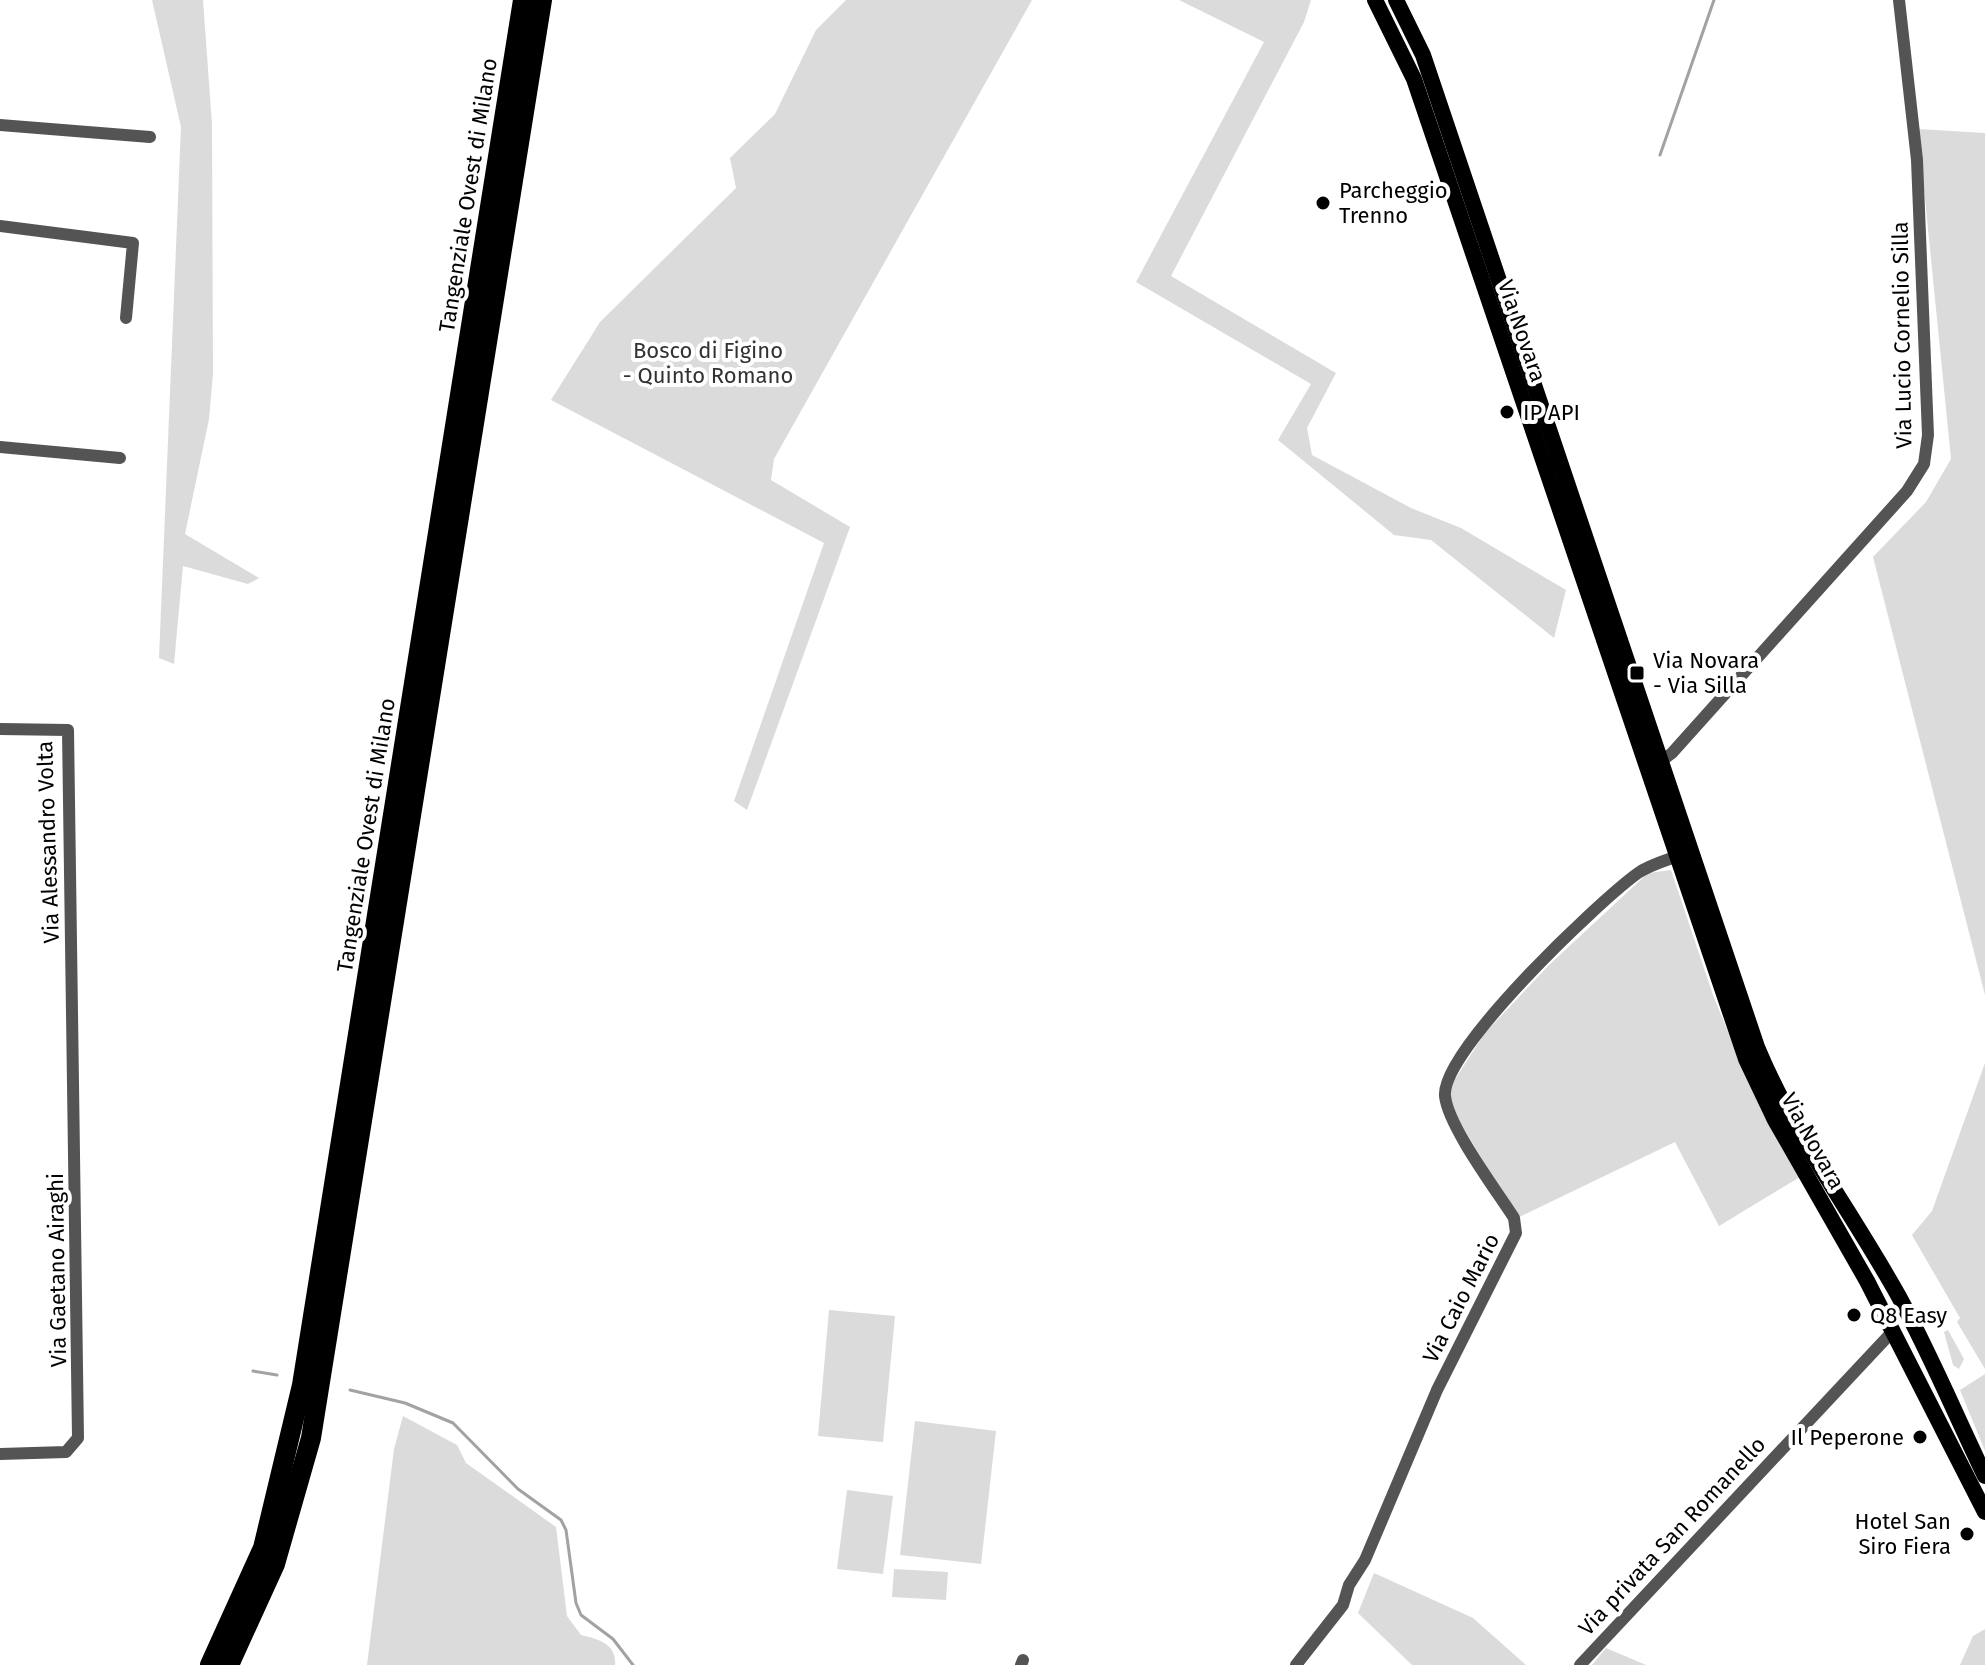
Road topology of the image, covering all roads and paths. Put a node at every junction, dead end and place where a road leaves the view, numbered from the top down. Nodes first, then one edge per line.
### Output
1 (523, 0) edge
2 (542, 0) edge
3 (1375, 0) edge
4 (1396, 0) edge
5 (1899, 0) edge
6 (0, 125) edge
7 (150, 137) dead end
8 (0, 226) edge
9 (126, 318) dead end
10 (0, 447) edge
11 (120, 458) dead end
12 (0, 729) edge
13 (1654, 767) junction
14 (1683, 854) junction
15 (72, 1017) joint
16 (1910, 1322) junction
17 (1893, 1331) junction
18 (0, 1454) edge
19 (1985, 1476) edge
20 (1985, 1512) edge
21 (210, 1665) edge
22 (229, 1665) edge
23 (1296, 1665) edge
24 (1580, 1665) edge

1 - 21 highway, Tangenziale Ovest di Milano
2 - 22 highway, Tangenziale Ovest di Milano
3 - 13 main road, Via Novara
4 - 13 main road, Via Novara
5 - 13 street, Via Lucio Cornelio Silla
6 - 7 street
8 - 9 street
10 - 11 street
12 - 15 street, Via Alessandro Volta
13 - 14 main road, Via Novara
14 - 16 main road, Via Novara
14 - 17 main road, Via Novara
14 - 23 street, Via Caio Mario
15 - 18 street, Via Gaetano Airaghi
16 - 17 main road
16 - 19 main road, Via Novara
17 - 20 main road, Via Novara
17 - 24 street, Via privata San Romanello

